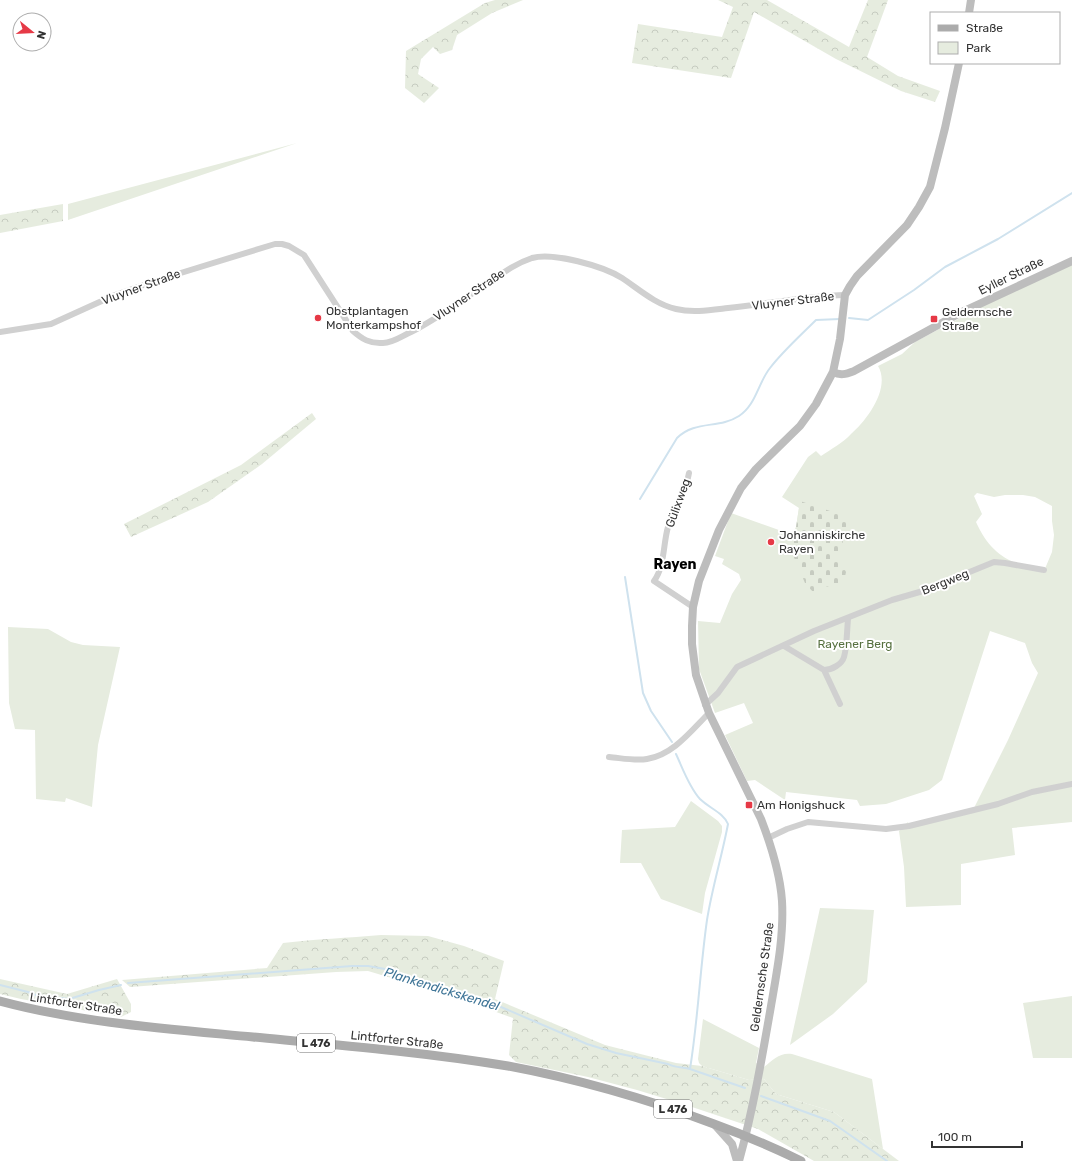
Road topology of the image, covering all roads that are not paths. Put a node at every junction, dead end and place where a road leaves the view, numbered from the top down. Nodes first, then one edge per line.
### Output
1 (971, 0) edge
2 (969, 12) edge
3 (959, 64) edge
4 (1072, 261) edge
5 (845, 295) junction
6 (0, 332) edge
7 (833, 372) junction
8 (689, 473) dead end
9 (1044, 570) dead end
10 (693, 607) junction
11 (848, 618) junction
12 (784, 646) junction
13 (824, 670) junction
14 (840, 704) dead end
15 (707, 709) junction
16 (609, 757) dead end
17 (1072, 784) edge
18 (768, 838) junction
19 (0, 1001) edge
20 (715, 1124) junction
21 (746, 1136) junction
22 (738, 1161) edge
23 (802, 1161) edge

1 - 2 main road
3 - 5 main road, Geldernsche Straße
4 - 7 main road, Eyller Straße
5 - 6 street, Vluyner Straße
5 - 7 main road, Geldernsche Straße
7 - 10 main road, Geldernsche Straße
8 - 10 street, Gülixweg
9 - 11 street, Bergweg
10 - 15 main road, Geldernsche Straße
11 - 12 street, Bergweg
11 - 13 street
12 - 13 street
12 - 15 street, Bergweg
13 - 14 street
15 - 16 street
15 - 18 main road, Geldernsche Straße
17 - 18 street
18 - 21 main road, Geldernsche Straße
19 - 20 main road, Lintforter Straße / L 476
20 - 21 main road, Lintforter Straße / L 476
20 - 22 main road, Lintforter Straße
21 - 22 main road, Geldernsche Straße
21 - 23 main road, Lintforter Straße / L 476

